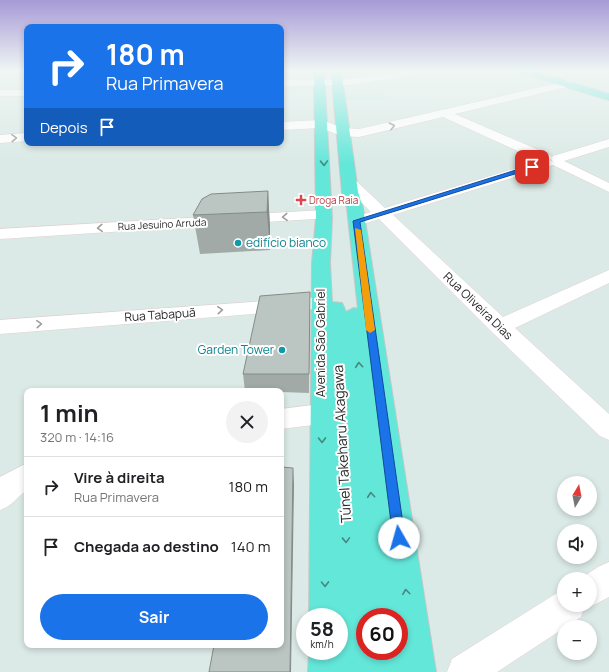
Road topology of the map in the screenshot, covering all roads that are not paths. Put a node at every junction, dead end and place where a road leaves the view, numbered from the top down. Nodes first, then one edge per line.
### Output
1 (320, 101) edge
2 (339, 101) edge
3 (498, 101) edge
4 (447, 114) junction
5 (321, 124) junction
6 (284, 126) edge
7 (342, 132) junction
8 (24, 138) edge
9 (0, 139) edge
10 (609, 143) edge
11 (552, 161) junction
12 (349, 187) junction
13 (609, 188) edge
14 (384, 214) junction
15 (324, 216) junction
16 (357, 221) junction
17 (0, 234) edge
18 (609, 276) edge
19 (321, 303) junction
20 (0, 327) edge
21 (499, 327) junction
22 (321, 414) junction
23 (284, 419) edge
24 (609, 429) edge
25 (24, 477) edge
26 (0, 496) edge
27 (609, 578) edge
28 (597, 586) edge
29 (326, 608) edge
30 (381, 608) edge
31 (558, 612) edge
32 (327, 660) edge
33 (386, 660) edge
34 (328, 672) edge
35 (350, 672) edge
36 (387, 672) edge
37 (416, 672) edge
38 (465, 672) edge

1 - 5 main road, Avenida São Gabriel
2 - 7 main road
3 - 4 street
7 -> 4 street
4 - 11 street
5 - 6 street
5 - 7 street
5 -> 15 main road, Avenida São Gabriel
7 - 12 main road
9 -> 8 street
10 - 11 street
11 - 13 street
11 - 14 street
12 - 14 street, Rua Oliveira Dias
12 - 16 main road
30 -> 12 main road, Túnel Takeharu Akagawa
14 - 16 street
14 - 21 street, Rua Oliveira Dias
15 -> 17 street, Rua Jesuíno Arruda
15 - 19 main road, Avenida São Gabriel
15 -> 35 main road, Túnel Takeharu Akagawa
37 -> 16 main road
18 - 21 street
20 -> 19 street, Rua Tabapuã
19 - 22 main road, Avenida São Gabriel
21 - 24 street, Rua Oliveira Dias
22 - 23 street
22 -> 29 main road, Avenida São Gabriel
25 - 26 street
27 - 28 street
31 - 38 street
32 - 34 main road
33 - 36 main road

